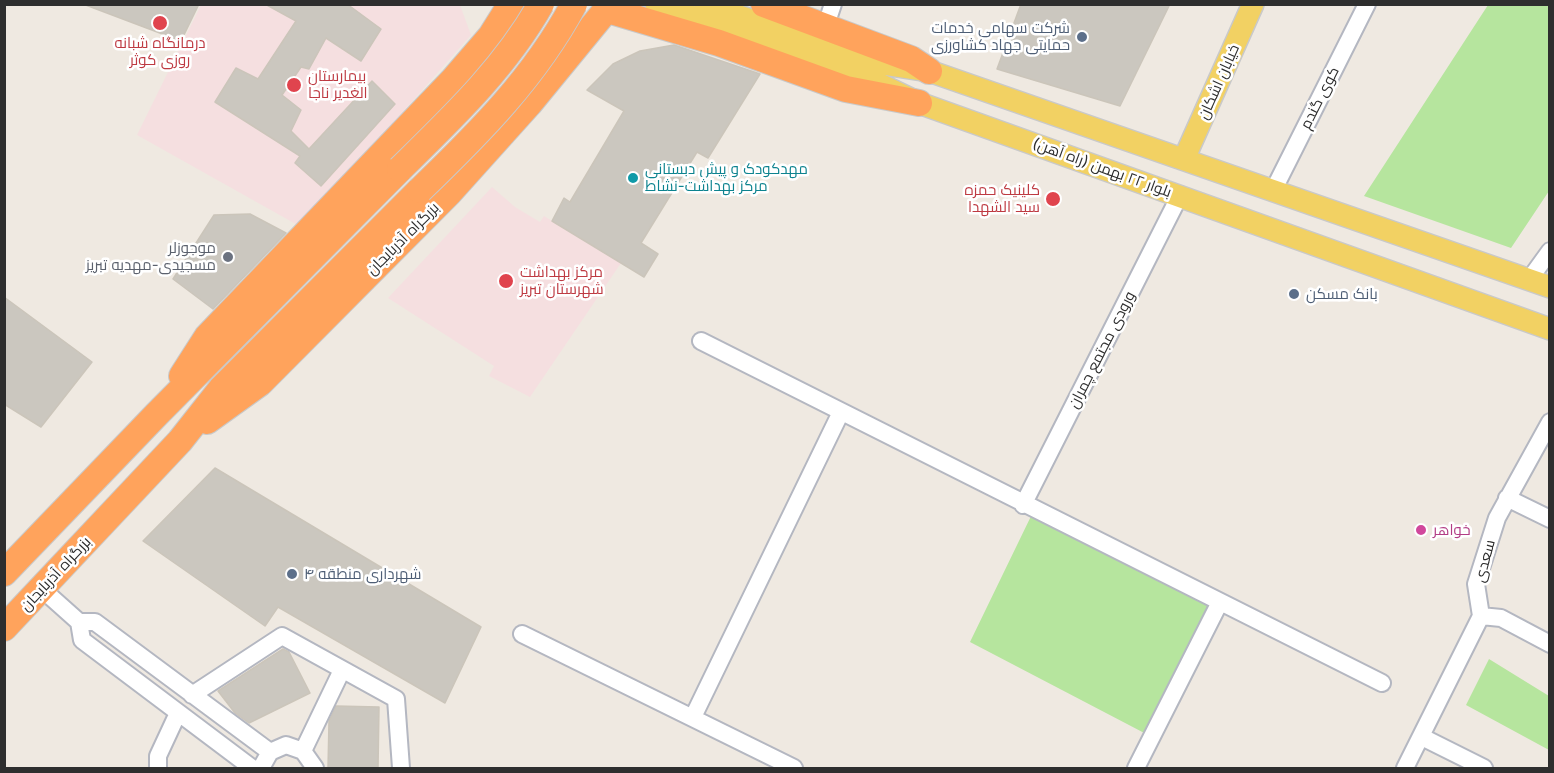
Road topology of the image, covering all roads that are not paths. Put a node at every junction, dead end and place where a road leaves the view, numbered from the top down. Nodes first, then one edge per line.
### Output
1 (511, 4) edge
2 (522, 4) edge
3 (541, 4) edge
4 (574, 4) edge
5 (656, 4) edge
6 (705, 4) edge
7 (764, 4) edge
8 (1253, 4) edge
9 (1367, 4) edge
10 (607, 10) edge
11 (829, 16) edge
12 (929, 71) junction
13 (919, 103) junction
14 (397, 138) junction
15 (1184, 159) junction
16 (1274, 191) junction
17 (449, 193) junction
18 (1180, 195) junction
19 (1550, 251) edge
20 (1529, 280) junction
21 (1550, 287) edge
22 (1550, 329) edge
23 (701, 341) dead end
24 (841, 412) junction
25 (157, 414) junction
26 (1550, 422) edge
27 (180, 441) junction
28 (1507, 498) junction
29 (1023, 505) junction
30 (1550, 519) edge
31 (4, 573) edge
32 (42, 589) junction
33 (1220, 602) junction
34 (1481, 616) junction
35 (80, 622) junction
36 (4, 628) edge
37 (522, 634) dead end
38 (1550, 644) edge
39 (342, 670) junction
40 (1382, 683) dead end
41 (192, 694) junction
42 (178, 713) junction
43 (693, 717) junction
44 (1422, 736) junction
45 (303, 751) junction
46 (270, 752) junction
47 (158, 768) edge
48 (252, 768) edge
49 (261, 768) edge
50 (315, 768) edge
51 (401, 768) edge
52 (794, 768) edge
53 (1136, 768) edge
54 (1405, 768) edge
55 (1484, 768) edge

1 - 14 highway
2 - 10 highway
3 - 25 highway, bridge
4 - 27 highway, بزرگراه آذربایجان, bridge
5 - 13 main road, بلوار ۲۲ بهمن (راه آهن)
6 - 12 main road
7 - 11 highway
8 - 15 main road, خیابان اشکان
9 - 16 street, کوی گندم
10 - 13 highway
10 - 17 highway, بزرگراه آذربایجان
11 - 12 highway
12 - 15 main road
13 - 18 main road, بلوار ۲۲ بهمن (راه آهن)
14 - 17 highway
14 - 25 highway
15 - 16 main road
16 - 20 main road
17 - 27 highway, بزرگراه آذربایجان
18 - 22 main road, بلوار ۲۲ بهمن (راه آهن)
18 - 29 street, ورودی مجتمع چمران
19 - 20 street
20 - 21 main road
23 - 24 street
24 - 29 street
24 - 43 street
25 - 31 highway
26 - 28 street, سعدی
27 - 32 highway, بزرگراه آذربایجان
28 - 30 street
28 - 34 street, سعدی
29 - 33 street
32 - 35 street
32 - 36 highway, بزرگراه آذربایجان
33 - 40 street
33 - 53 street
34 - 38 street
34 - 44 street
35 - 41 street
35 - 42 street
37 - 43 street
39 - 41 street
39 - 45 street
39 - 51 street
41 - 46 street
42 - 47 street
42 - 48 street
43 - 52 street
44 - 54 street
44 - 55 street
45 - 46 street
45 - 50 street
46 - 49 street

